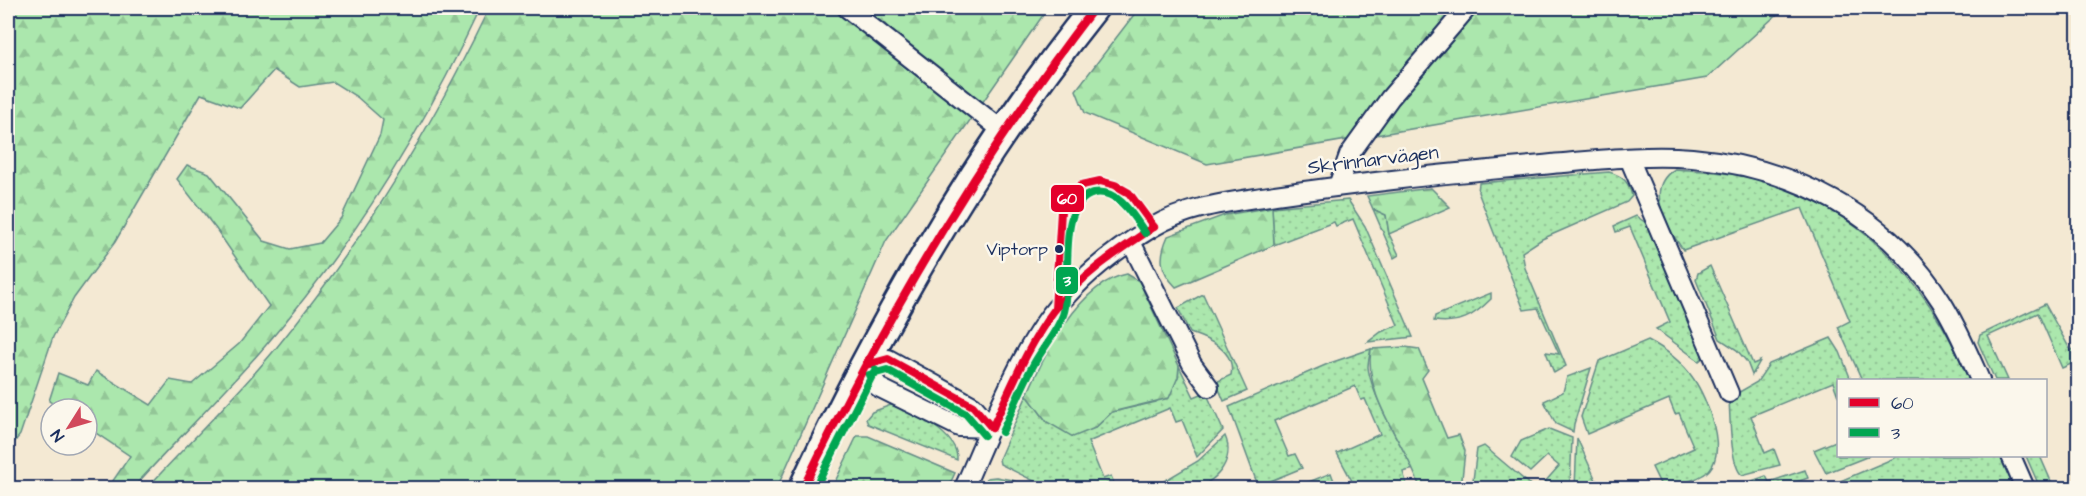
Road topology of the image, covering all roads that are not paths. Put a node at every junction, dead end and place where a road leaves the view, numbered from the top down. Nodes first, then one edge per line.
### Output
1 (847, 8) edge
2 (1094, 8) edge
3 (1467, 8) edge
4 (1003, 131) junction
5 (1629, 158) junction
6 (1338, 186) junction
7 (1131, 242) junction
8 (866, 365) junction
9 (1979, 379) edge
10 (1209, 387) dead end
11 (1729, 393) dead end
12 (992, 428) junction
13 (2011, 457) edge
14 (803, 489) edge
15 (964, 489) edge
16 (2025, 489) edge

1 - 4 street
2 - 4 main road
3 - 6 street
4 - 8 main road
5 - 6 street, Skrinnarvägen
5 - 9 street, Skrinnarvägen
5 - 11 street
6 - 7 street, Skrinnarvägen
7 - 10 street
7 - 12 street, Skrinnarvägen
8 - 12 street
8 - 12 street
8 - 14 main road
12 - 15 street, Skrinnarvägen
13 - 16 street

